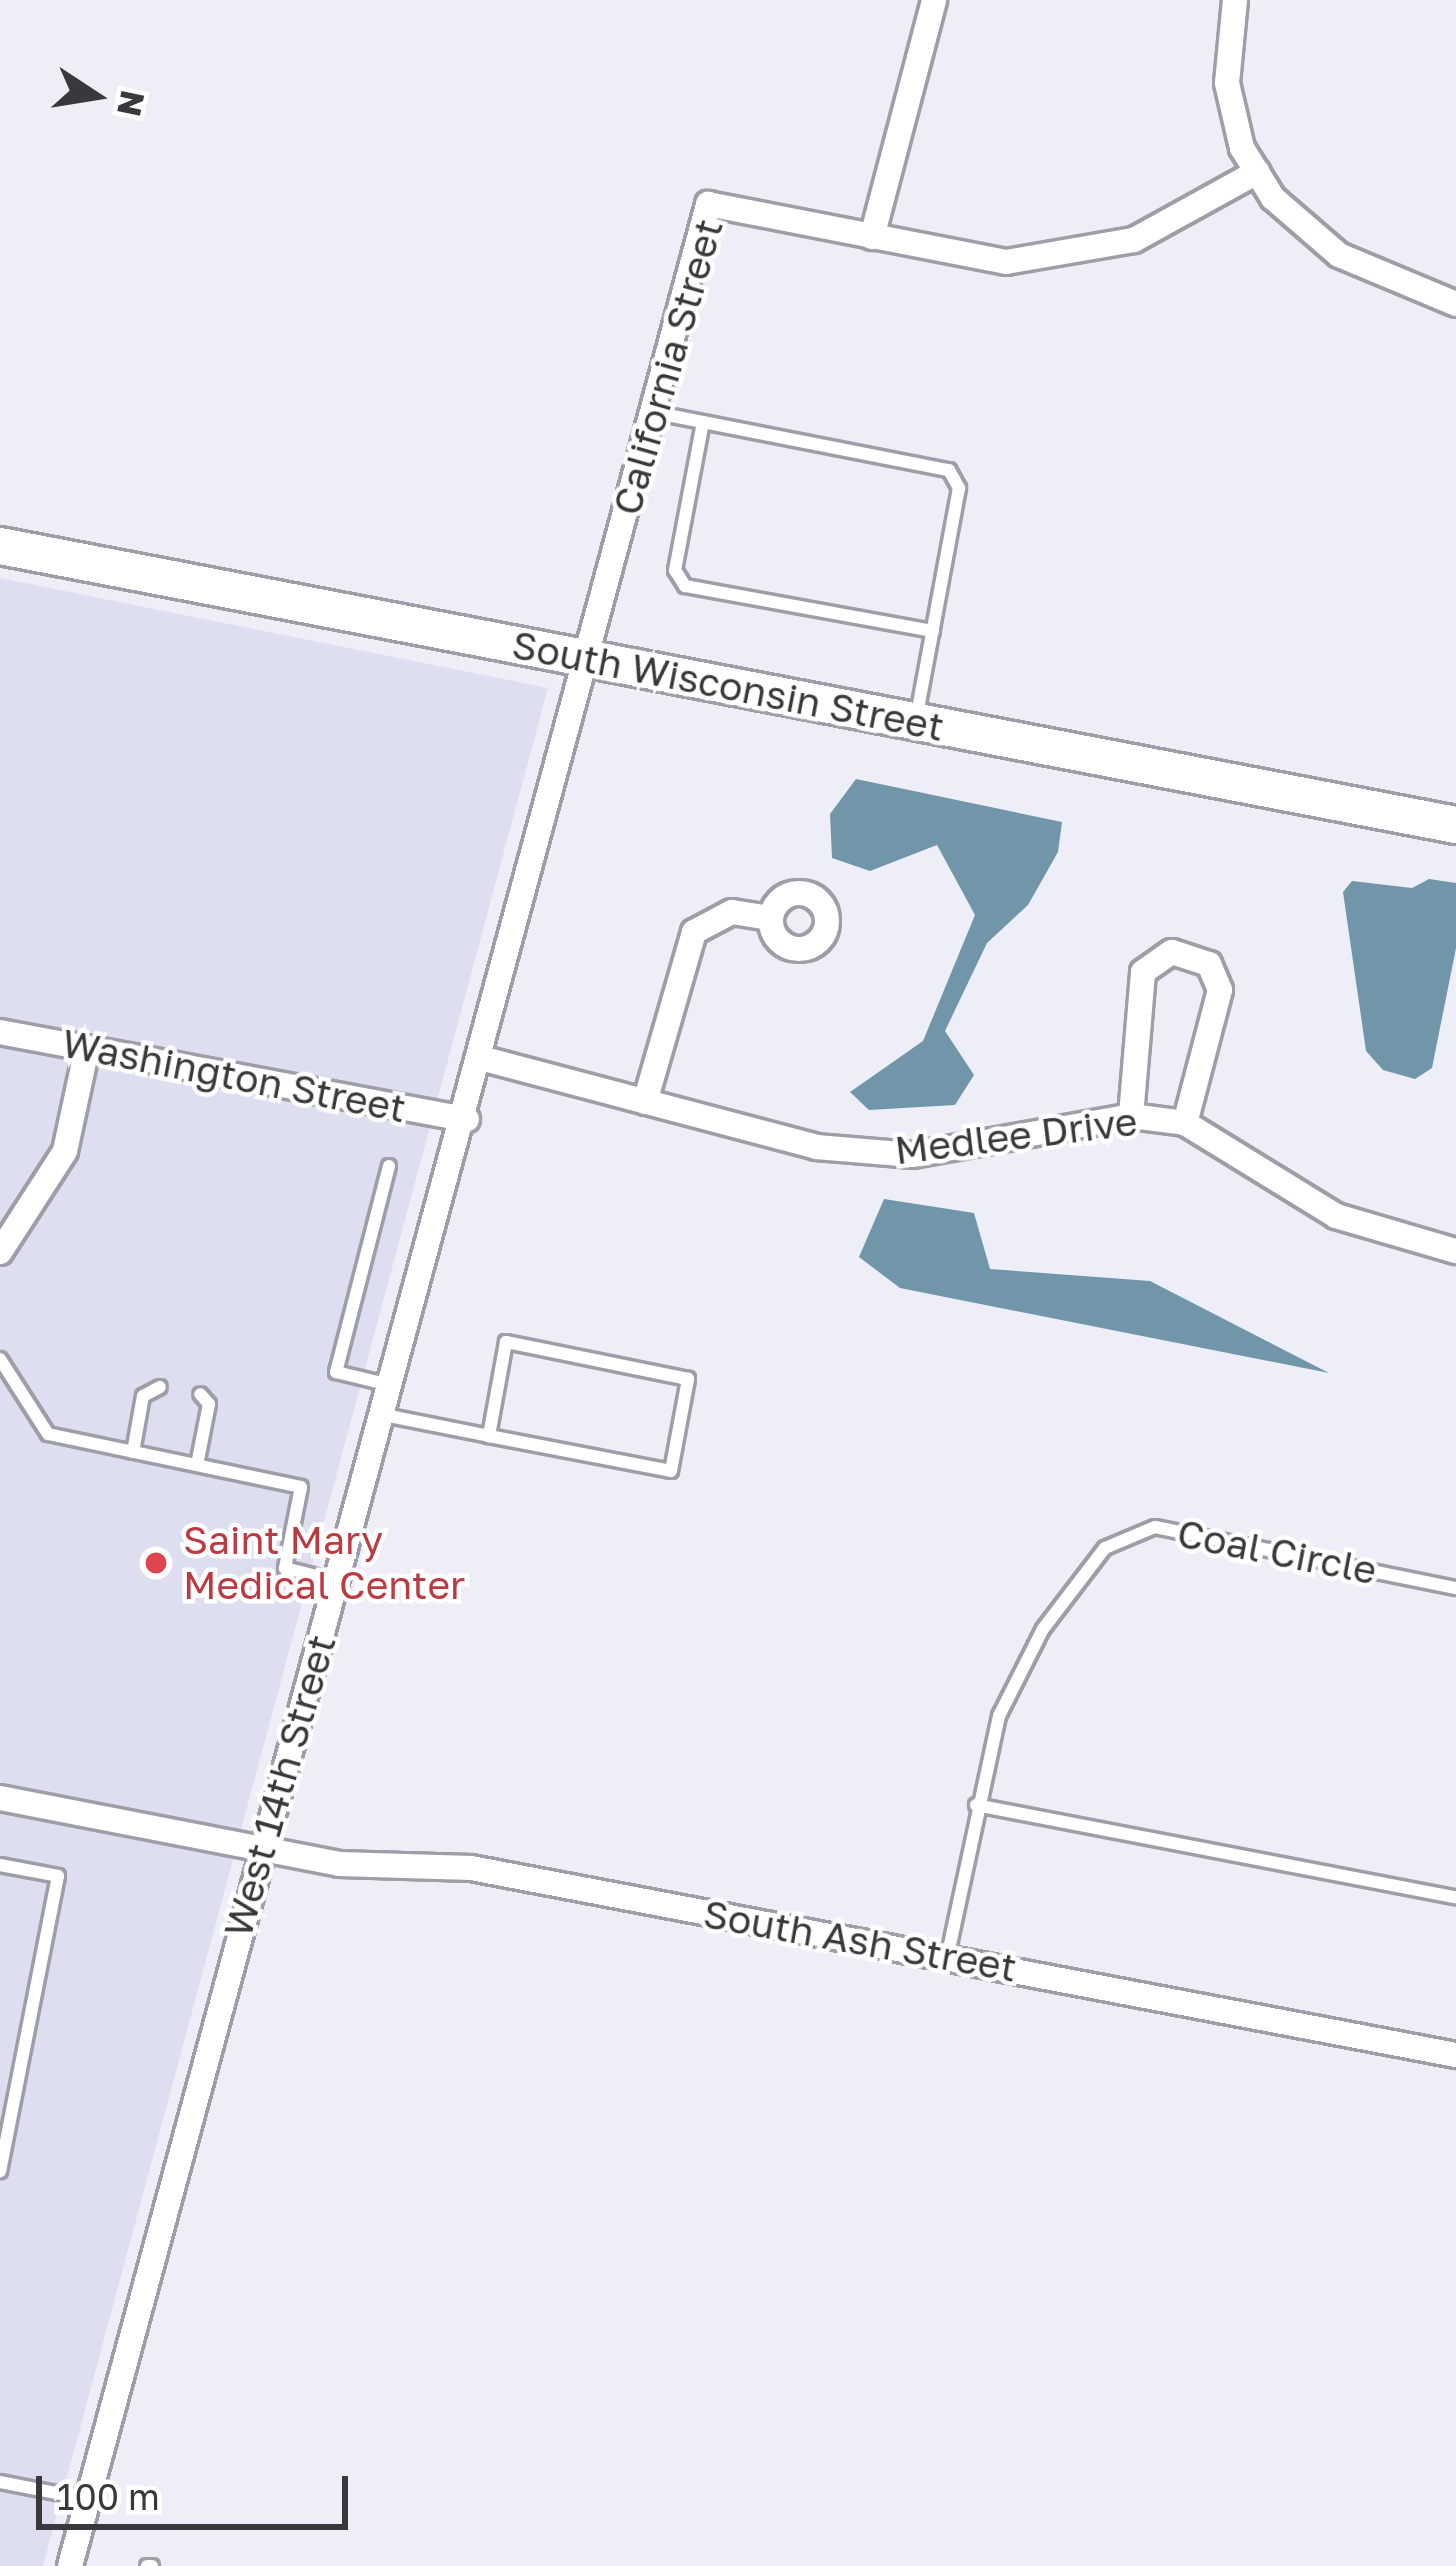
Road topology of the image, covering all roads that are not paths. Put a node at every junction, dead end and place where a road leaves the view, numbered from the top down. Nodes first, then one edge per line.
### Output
1 (934, 0) edge
2 (1235, 0) edge
3 (1256, 172) junction
4 (872, 237) junction
5 (1456, 304) edge
6 (652, 412) junction
7 (703, 422) junction
8 (0, 546) edge
9 (933, 631) junction
10 (586, 659) junction
11 (916, 722) junction
12 (1456, 825) edge
13 (771, 918) dead end
14 (0, 1032) edge
15 (87, 1048) junction
16 (484, 1059) junction
17 (645, 1102) junction
18 (1131, 1116) junction
19 (467, 1119) junction
20 (1185, 1123) junction
21 (389, 1166) dead end
22 (1456, 1251) edge
23 (0, 1252) edge
24 (0, 1359) edge
25 (392, 1386) junction
26 (160, 1387) dead end
27 (200, 1394) dead end
28 (384, 1415) junction
29 (489, 1436) junction
30 (133, 1452) junction
31 (197, 1465) junction
32 (338, 1581) junction
33 (1456, 1588) edge
34 (0, 1798) edge
35 (976, 1805) junction
36 (262, 1847) junction
37 (0, 1865) edge
38 (1456, 1898) edge
39 (948, 1954) junction
40 (1456, 2055) edge
41 (0, 2171) edge
42 (0, 2482) edge
43 (87, 2500) junction
44 (70, 2566) edge

1 - 4 street
2 - 3 street
3 - 4 street, California Street
3 - 5 street
4 - 6 street, California Street
6 - 7 lane
6 - 10 street, California Street
7 - 9 lane
7 - 9 lane
8 - 10 street, South Wisconsin Street
9 - 11 lane
10 - 11 street, South Wisconsin Street
10 - 16 street, West 14th Street
11 - 12 street, South Wisconsin Street
13 - 17 street
14 - 15 street, Washington Street
15 - 19 street, Washington Street
15 - 23 street
16 - 17 street, Medlee Drive
16 - 19 street, West 14th Street
17 - 18 street, Medlee Drive
18 - 20 street, Medlee Drive
18 - 20 street
19 - 25 street, West 14th Street
20 - 22 street, Medlee Drive
21 - 25 lane
24 - 30 lane
25 - 28 street, West 14th Street
26 - 30 lane
27 - 31 lane
28 - 29 lane
28 - 32 street, West 14th Street
29 - 29 lane
30 - 31 lane
31 - 32 lane
32 - 36 street, West 14th Street
33 - 35 lane, Coal Circle
34 - 36 street, South Ash Street
35 - 38 lane
35 - 39 lane, Coal Circle
36 - 39 street, South Ash Street
36 - 43 street, West 14th Street
37 - 41 lane
39 - 40 street, South Ash Street
42 - 43 lane
43 - 44 street, West 14th Street

